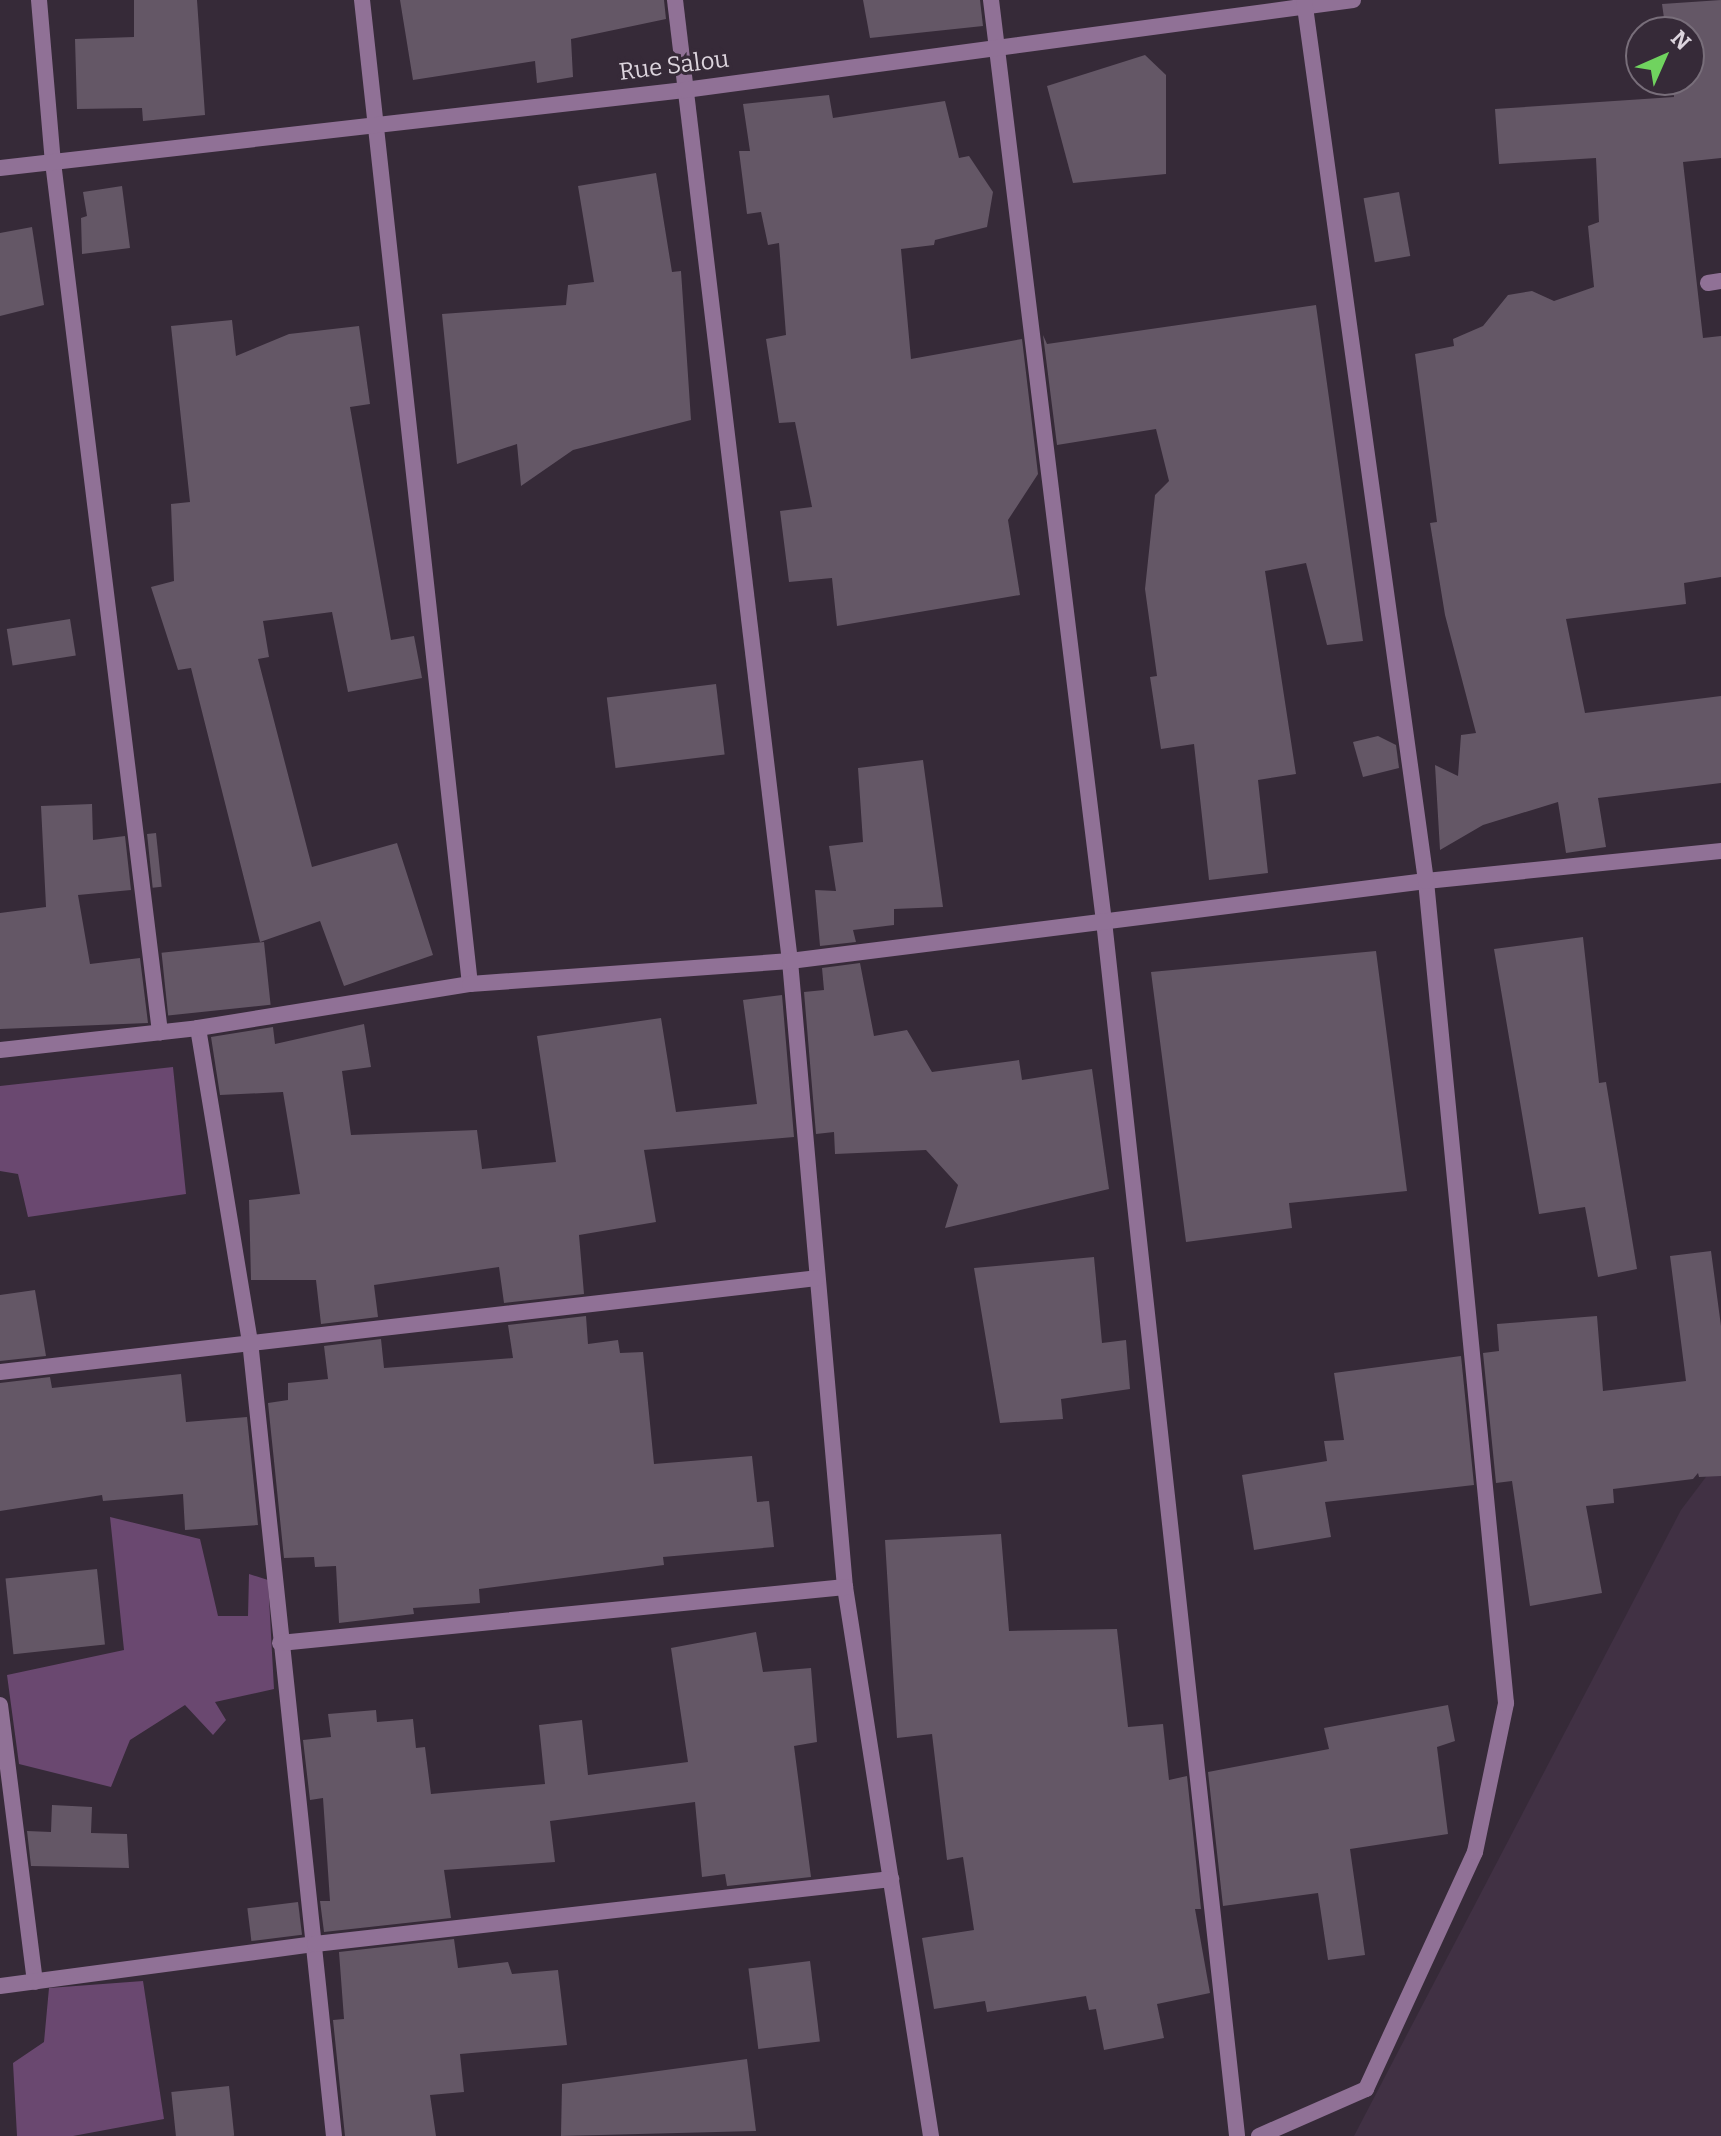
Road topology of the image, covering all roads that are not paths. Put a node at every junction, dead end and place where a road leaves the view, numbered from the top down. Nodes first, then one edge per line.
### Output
1 (39, 0) edge
2 (362, 0) edge
3 (675, 0) edge
4 (991, 0) edge
5 (1353, 0) edge
6 (1304, 2) edge
7 (996, 46) junction
8 (685, 90) junction
9 (374, 122) junction
10 (53, 162) junction
11 (0, 168) edge
12 (1721, 851) edge
13 (1426, 881) junction
14 (1104, 921) junction
15 (790, 961) junction
16 (470, 984) junction
17 (198, 1028) junction
18 (160, 1032) junction
19 (0, 1050) edge
20 (817, 1278) junction
21 (250, 1341) junction
22 (0, 1372) edge
23 (845, 1587) junction
24 (280, 1643) junction
25 (0, 1705) edge
26 (891, 1879) junction
27 (315, 1944) junction
28 (35, 1982) junction
29 (0, 1986) edge
30 (334, 2136) edge
31 (931, 2136) edge
32 (1237, 2136) edge
33 (1259, 2136) edge

1 - 10 street
2 - 9 street
3 - 8 street
4 - 7 street
5 - 6 street, Rue Salou
6 - 7 street, Rue Salou
6 - 13 street
7 - 8 street, Rue Salou
7 - 14 street
8 - 9 street, Rue Salou
8 - 15 street
9 - 10 street, Rue Salou
9 - 16 street
10 - 11 street, Rue Salou
10 - 18 street
12 - 13 street
13 - 14 street
13 - 33 street
14 - 15 street
14 - 32 street
15 - 16 street
15 - 20 street
16 - 17 street
17 - 18 street
17 - 21 street
18 - 19 street
20 - 21 street
20 - 23 street
21 - 22 street
21 - 24 street
23 - 24 street
23 - 26 street
24 - 27 street
25 - 28 street
26 - 27 street
26 - 31 street
27 - 28 street
27 - 30 street
28 - 29 street

